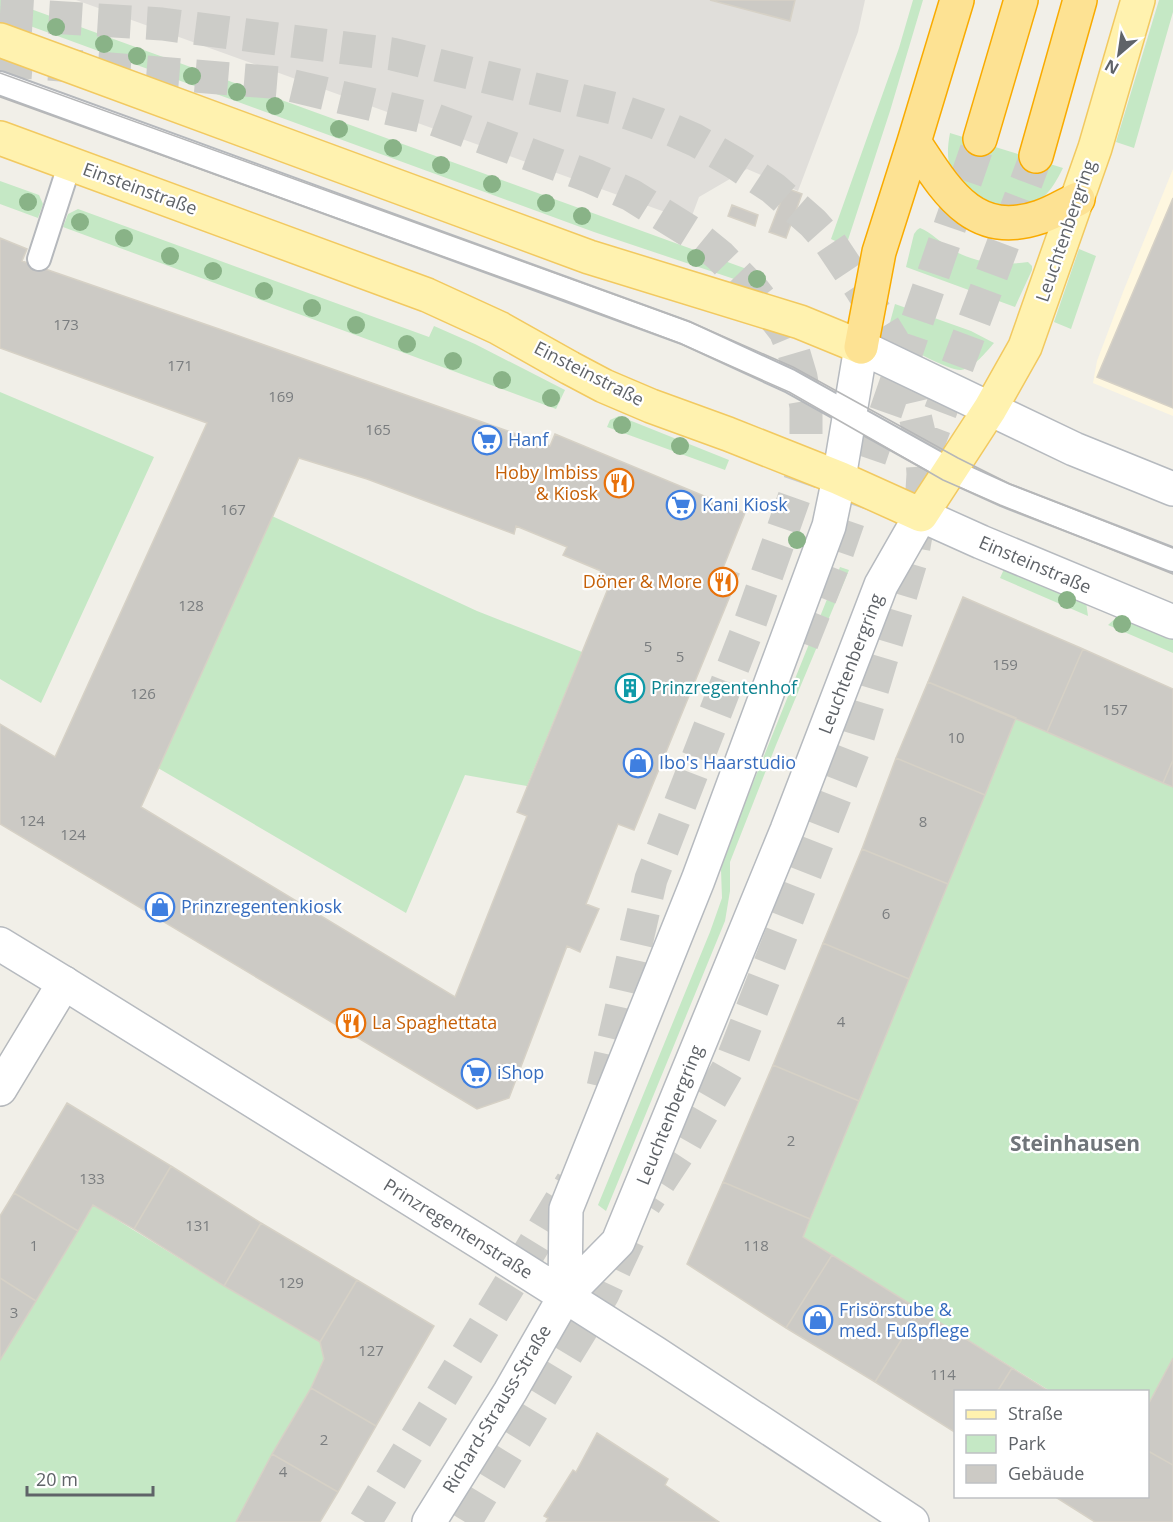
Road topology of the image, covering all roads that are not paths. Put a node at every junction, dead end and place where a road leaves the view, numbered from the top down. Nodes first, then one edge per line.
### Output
1 (957, 0) edge
2 (1021, 0) edge
3 (1080, 0) edge
4 (1138, 0) edge
5 (0, 40) edge
6 (0, 83) edge
7 (0, 138) edge
8 (980, 139) tunnel mouth
9 (914, 142) junction
10 (1036, 156) tunnel mouth
11 (70, 163) junction
12 (1078, 199) junction
13 (39, 259) dead end
14 (861, 347) junction
15 (990, 409) junction
16 (849, 414) junction
17 (950, 470) junction
18 (839, 478) junction
19 (1173, 489) edge
20 (921, 515) junction
21 (1173, 560) edge
22 (1173, 622) edge
23 (0, 944) edge
24 (64, 983) junction
25 (0, 1089) edge
26 (565, 1296) junction
27 (429, 1522) edge
28 (912, 1522) edge

1 - 9 highway
2 - 8 highway
3 - 10 highway
4 - 12 main road, Leuchtenbergring
5 - 14 main road
6 - 16 lane
7 - 11 main road, Einsteinstraße
9 - 12 highway
9 - 14 highway
11 - 13 lane
11 - 18 main road, Einsteinstraße
12 - 15 main road, Leuchtenbergring
14 - 15 main road
14 - 16 main road
15 - 17 main road, Leuchtenbergring
15 - 19 main road
16 - 17 lane
16 - 18 main road
17 - 20 main road, Leuchtenbergring
17 - 21 lane
18 - 20 main road, Einsteinstraße
18 - 26 main road
20 - 22 main road, Einsteinstraße
20 - 26 main road, Leuchtenbergring
23 - 24 main road, Prinzregentenstraße
24 - 25 main road
24 - 26 main road, Prinzregentenstraße
26 - 27 main road, Richard-Strauss-Straße
26 - 28 main road, Prinzregentenstraße

